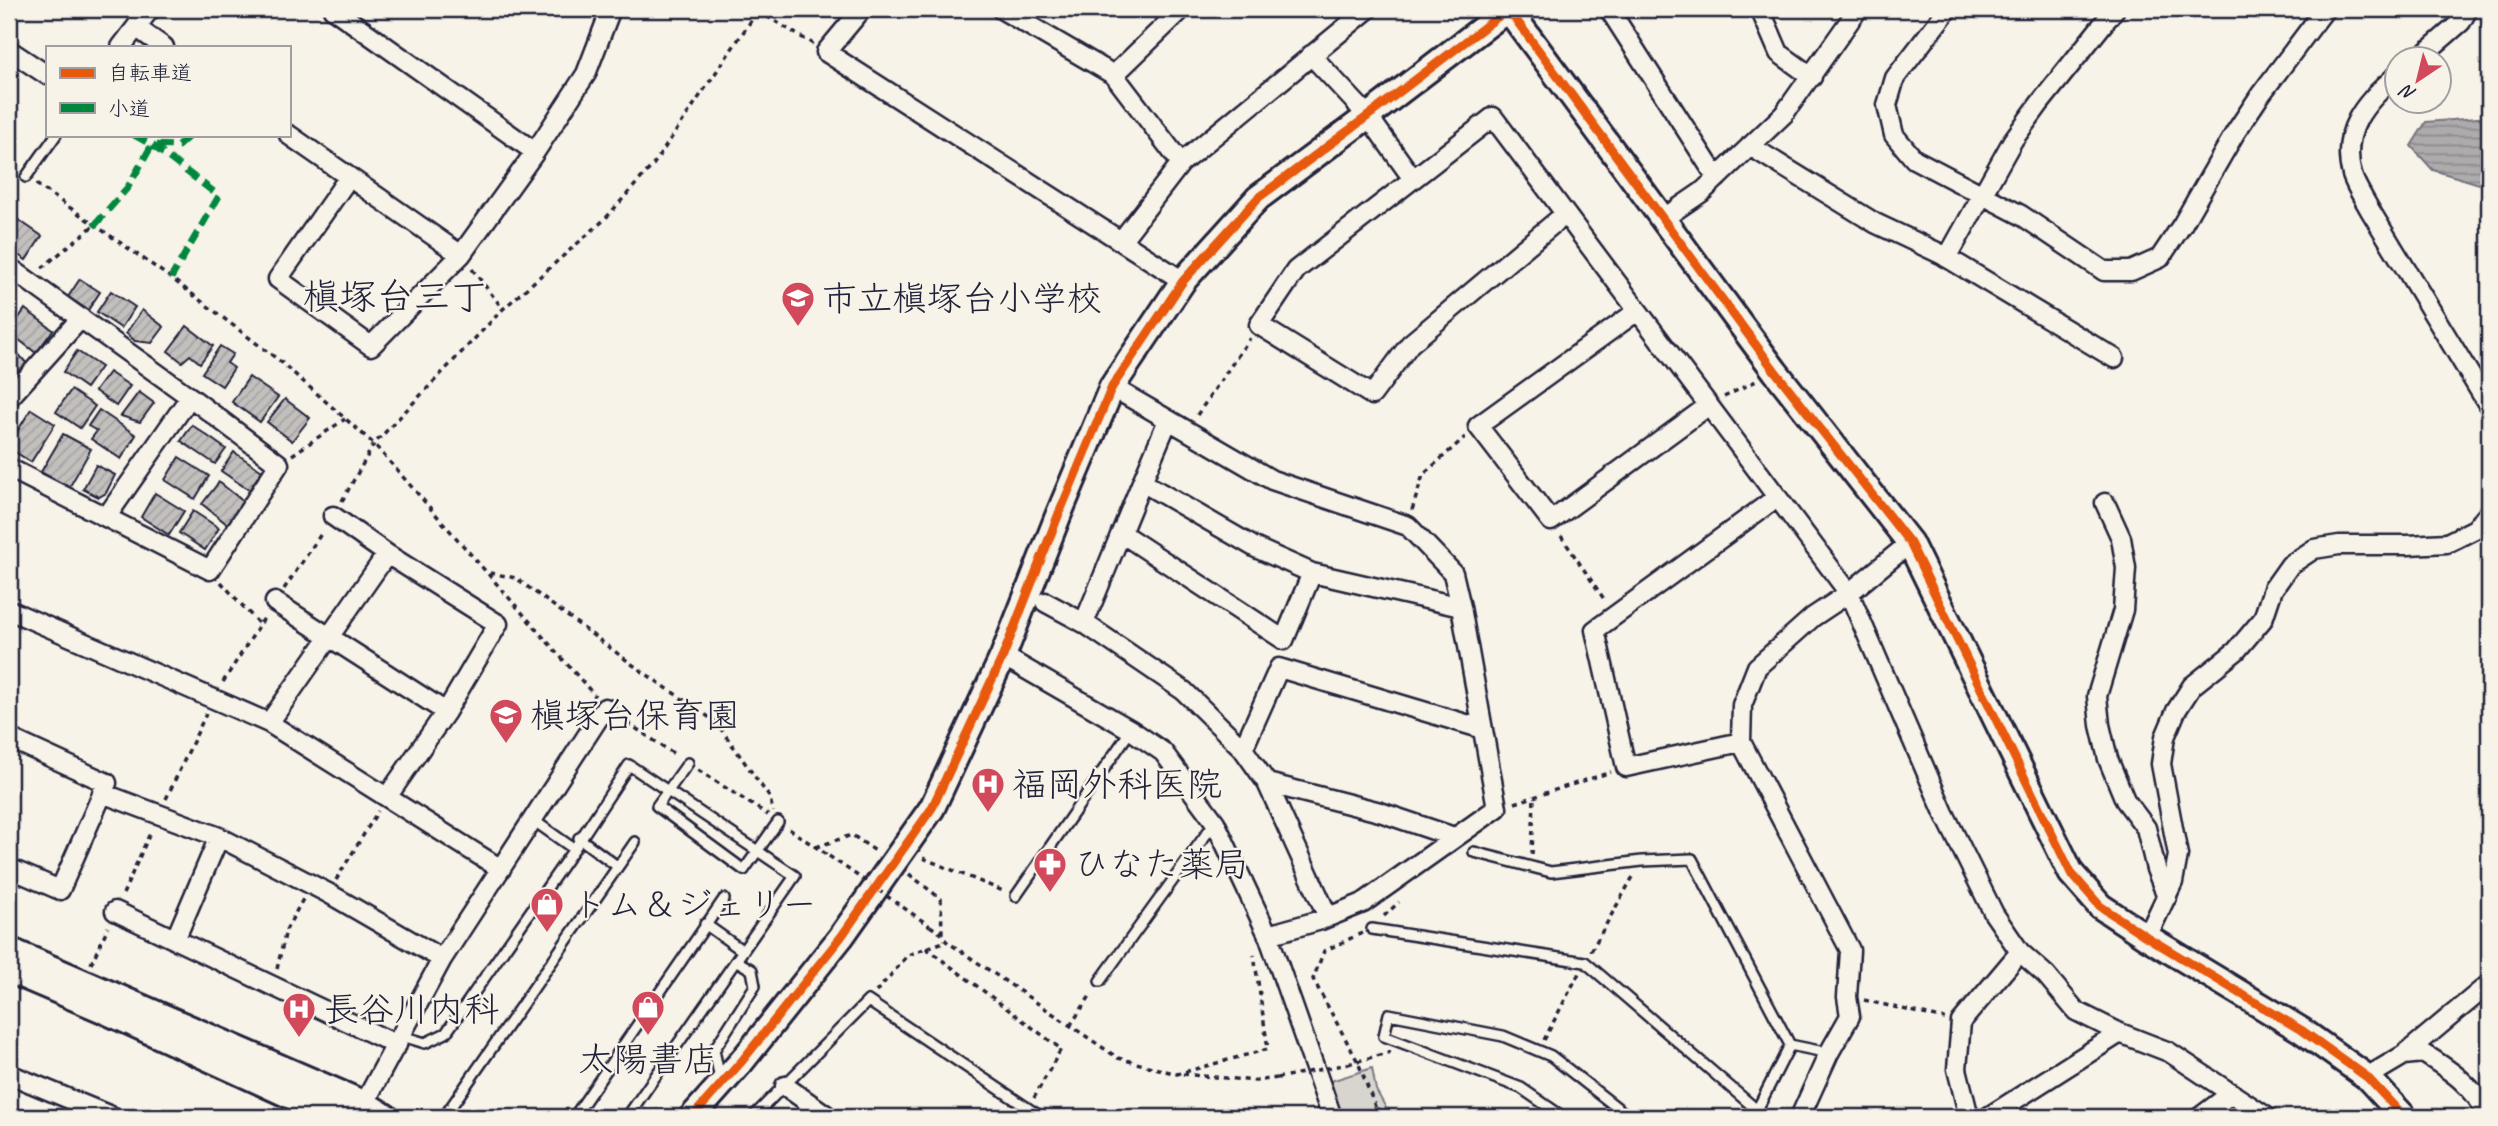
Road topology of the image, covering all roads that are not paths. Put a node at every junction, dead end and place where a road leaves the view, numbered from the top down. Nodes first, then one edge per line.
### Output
1 (150, 9) edge
2 (333, 9) edge
3 (611, 9) edge
4 (862, 9) edge
5 (1182, 9) edge
6 (1368, 9) edge
7 (1609, 9) edge
8 (1760, 9) edge
9 (1858, 9) edge
10 (1948, 9) edge
11 (2115, 9) edge
12 (2325, 9) edge
13 (2468, 9) edge
14 (1007, 10) edge
15 (137, 28) junction
16 (122, 46) edge
17 (163, 46) edge
18 (2433, 46) edge
19 (9, 50) edge
20 (1311, 55) junction
21 (46, 74) edge
22 (1114, 75) junction
23 (1812, 77) junction
24 (2382, 88) edge
25 (1368, 116) junction
26 (54, 136) edge
27 (290, 136) edge
28 (1750, 146) junction
29 (535, 152) junction
30 (1181, 163) junction
31 (26, 177) road end
32 (349, 177) junction
33 (1413, 178) junction
34 (1717, 178) junction
35 (1982, 194) junction
36 (1565, 215) junction
37 (1664, 218) junction
38 (1121, 241) junction
39 (461, 255) junction
40 (1947, 258) junction
41 (9, 267) edge
42 (1183, 281) junction
43 (1636, 312) junction
44 (81, 318) junction
45 (2114, 358) dead end
46 (1112, 387) junction
47 (190, 397) junction
48 (9, 398) edge
49 (1707, 406) junction
50 (2489, 406) edge
51 (1168, 420) junction
52 (9, 468) edge
53 (1142, 482) junction
54 (1776, 498) junction
55 (2105, 503) dead end
56 (2489, 513) edge
57 (107, 516) junction
58 (333, 516) dead end
59 (1121, 533) junction
60 (1910, 543) junction
61 (387, 554) junction
62 (1312, 573) junction
63 (1849, 593) junction
64 (1045, 602) dead end
65 (275, 603) dead end
66 (1461, 607) junction
67 (9, 610) edge
68 (1084, 623) junction
69 (329, 637) junction
70 (1284, 640) junction
71 (1003, 656) junction
72 (1279, 668) junction
73 (606, 708) road end
74 (446, 712) junction
75 (269, 723) junction
76 (1483, 729) junction
77 (1131, 730) junction
78 (9, 738) edge
79 (1741, 742) junction
80 (1243, 749) junction
81 (688, 763) road end
82 (1267, 783) junction
83 (668, 791) junction
84 (102, 793) junction
85 (387, 797) junction
86 (533, 820) junction
87 (778, 822) road end
88 (1215, 822) junction
89 (219, 837) junction
90 (1454, 837) junction
91 (579, 838) junction
92 (635, 842) dead end
93 (574, 849) junction
94 (757, 851) junction
95 (1474, 852) dead end
96 (617, 866) junction
97 (9, 867) edge
98 (501, 869) junction
99 (1016, 896) road end
100 (2167, 897) junction
101 (724, 899) dead end
102 (115, 911) dead end
103 (1328, 917) junction
104 (705, 924) junction
105 (1372, 929) road end
106 (1268, 935) junction
107 (2147, 937) junction
108 (175, 940) junction
109 (9, 950) edge
110 (744, 951) junction
111 (2020, 952) junction
112 (442, 958) junction
113 (737, 961) junction
114 (9, 971) edge
115 (1100, 981) road end
116 (2489, 984) edge
117 (2120, 1033) junction
118 (399, 1041) junction
119 (1790, 1045) junction
120 (1829, 1053) junction
121 (2404, 1055) junction
122 (9, 1074) edge
123 (2367, 1077) junction
124 (722, 1084) junction
125 (785, 1086) junction
126 (2232, 1093) junction
127 (361, 1110) edge
128 (1757, 1113) edge
129 (113, 1117) edge
130 (337, 1117) edge
131 (386, 1117) edge
132 (444, 1117) edge
133 (574, 1117) edge
134 (626, 1117) edge
135 (692, 1117) edge
136 (753, 1117) edge
137 (829, 1117) edge
138 (1041, 1117) edge
139 (1332, 1117) edge
140 (1563, 1117) edge
141 (1629, 1117) edge
142 (1800, 1117) edge
143 (1969, 1117) edge
144 (1988, 1117) edge
145 (2200, 1117) edge
146 (2267, 1117) edge
147 (2404, 1117) edge
148 (2488, 1117) edge

1 - 15 street
2 - 29 street
3 - 29 street
4 - 38 street
5 - 22 street
6 - 20 street
7 - 34 street
8 - 23 street
9 - 23 street
10 - 35 street
11 - 35 street
12 - 35 street
13 - 18 street
14 - 22 street
15 - 16 street
15 - 17 street
19 - 21 street
20 - 25 street
20 - 30 street
22 - 30 street
23 - 28 street
24 - 50 street
25 - 33 street
25 - 37 street
25 - 42 street
26 - 31 lane
27 - 32 street
28 - 34 street
28 - 40 street
29 - 39 street
30 - 38 street
32 - 39 street
32 - 39 street
33 - 36 street
33 - 36 street
34 - 37 street
35 - 40 street
36 - 43 street
37 - 60 street
38 - 42 street
40 - 45 street
41 - 44 street
42 - 46 street
43 - 49 street
43 - 49 street
44 - 47 street
44 - 48 street
46 - 51 street
46 - 71 street
47 - 57 street
47 - 57 street
49 - 54 street
51 - 53 street
51 - 66 street
52 - 57 street
53 - 59 street
53 - 62 street
54 - 63 street
54 - 79 street
55 - 100 street
56 - 100 street
58 - 61 street
59 - 68 street
59 - 70 street
60 - 63 street
60 - 107 street
61 - 69 street
61 - 74 street
62 - 66 street
62 - 70 street
63 - 79 street
63 - 111 street
64 - 68 street
65 - 69 street
66 - 76 street
67 - 75 street
68 - 80 street
69 - 74 street
69 - 75 street
70 - 72 street
71 - 77 street
71 - 124 street
72 - 76 street
72 - 80 street
73 - 86 street
74 - 85 street
75 - 85 street
76 - 90 street
77 - 88 street
77 - 99 lane
78 - 84 street
79 - 120 street
80 - 82 street
81 - 83 lane
82 - 90 street
82 - 103 street
83 - 91 lane
83 - 94 lane
83 - 94 lane
84 - 89 street
84 - 97 street
85 - 98 street
86 - 93 lane
86 - 98 street
87 - 94 lane
88 - 106 street
88 - 115 lane
89 - 108 street
89 - 112 street
90 - 103 street
91 - 93 lane
91 - 96 lane
92 - 96 lane
93 - 118 lane
94 - 110 lane
95 - 119 lane
96 - 132 lane
98 - 112 street
100 - 107 street
101 - 104 lane
102 - 108 street
103 - 106 street
104 - 110 lane
104 - 133 lane
105 - 128 lane
106 - 139 street
107 - 123 street
108 - 118 street
109 - 127 street
110 - 113 lane
111 - 117 street
111 - 143 street
112 - 118 street
113 - 124 lane
113 - 134 lane
114 - 130 street
116 - 121 street
117 - 126 street
117 - 144 street
118 - 127 street
119 - 120 lane
119 - 128 lane
120 - 142 street
121 - 123 street
121 - 148 street
122 - 129 street
123 - 147 street
124 - 135 street
125 - 136 lane
125 - 137 street
125 - 138 lane
126 - 145 street
126 - 146 street
127 - 131 street
140 - 141 lane

